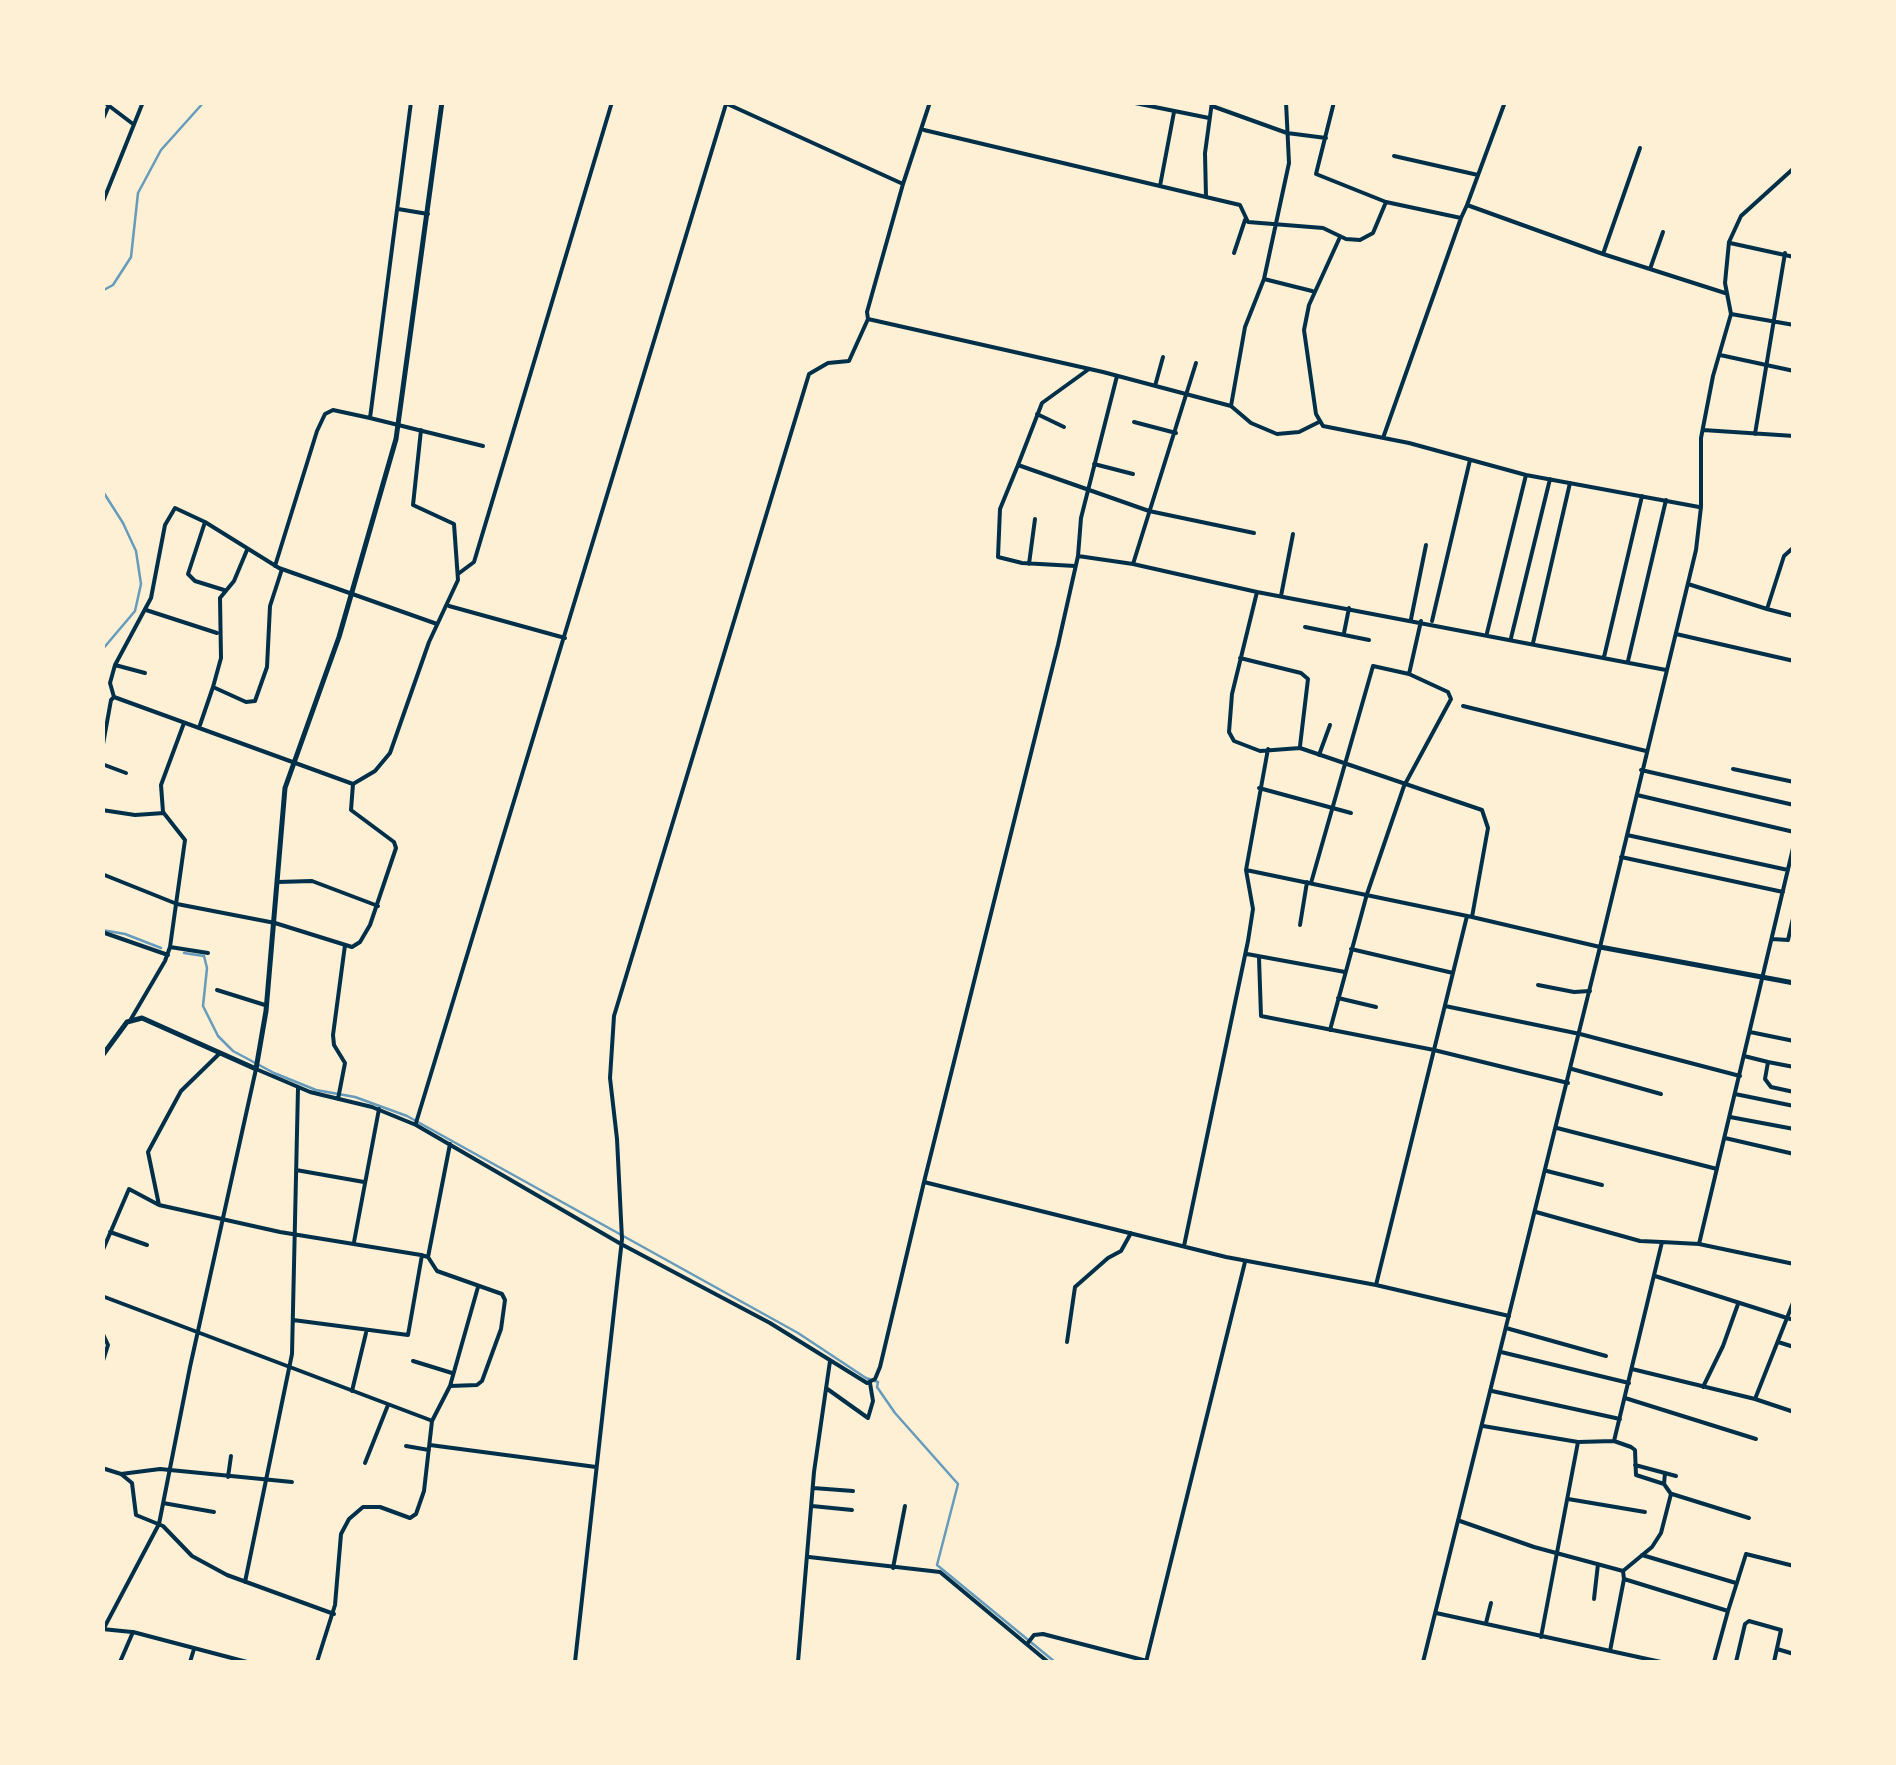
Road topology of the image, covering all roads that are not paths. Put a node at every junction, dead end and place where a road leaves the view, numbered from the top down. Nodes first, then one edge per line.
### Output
1 (143, 102) edge
2 (411, 102) edge
3 (442, 102) edge
4 (612, 102) edge
5 (930, 102) edge
6 (1130, 102) edge
7 (1286, 102) edge
8 (1334, 102) edge
9 (1505, 102) edge
10 (724, 103) edge
11 (107, 104) edge
12 (1212, 104) edge
13 (1174, 112) junction
14 (1209, 118) junction
15 (102, 121) edge
16 (134, 125) junction
17 (921, 129) junction
18 (1287, 132) junction
19 (1326, 138) junction
20 (1640, 148) dead end
21 (1394, 156) dead end
22 (1794, 168) edge
23 (1478, 175) junction
24 (903, 184) junction
25 (1160, 186) junction
26 (1206, 197) junction
27 (1386, 202) junction
28 (102, 204) edge
29 (1467, 205) junction
30 (397, 209) junction
31 (428, 214) junction
32 (1461, 218) junction
33 (1245, 220) junction
34 (1274, 225) junction
35 (1662, 232) dead end
36 (1340, 237) junction
37 (1729, 242) junction
38 (1234, 253) dead end
39 (1785, 253) junction
40 (1603, 254) junction
41 (1794, 257) edge
42 (1650, 269) junction
43 (1264, 279) junction
44 (1314, 292) junction
45 (1726, 293) junction
46 (1731, 314) junction
47 (868, 319) junction
48 (1772, 322) junction
49 (1794, 325) edge
50 (1718, 355) junction
51 (1163, 358) dead end
52 (1196, 363) dead end
53 (1765, 366) junction
54 (1090, 369) junction
55 (1794, 371) edge
56 (1118, 376) junction
57 (1155, 386) junction
58 (1187, 396) junction
59 (1231, 406) junction
60 (1037, 414) junction
61 (370, 418) junction
62 (1134, 422) dead end
63 (1319, 422) junction
64 (398, 425) junction
65 (1064, 426) dead end
66 (420, 430) junction
67 (1702, 430) junction
68 (1176, 433) junction
69 (1755, 434) junction
70 (1794, 436) edge
71 (1383, 438) junction
72 (484, 446) dead end
73 (1470, 460) junction
74 (1094, 464) junction
75 (1018, 465) junction
76 (1132, 474) dead end
77 (1526, 475) junction
78 (1550, 480) junction
79 (1570, 483) junction
80 (1088, 488) junction
81 (1642, 496) junction
82 (1666, 500) junction
83 (1701, 507) junction
84 (1150, 511) junction
85 (1035, 520) dead end
86 (205, 522) junction
87 (1254, 533) dead end
88 (1293, 534) dead end
89 (1426, 544) dead end
90 (1794, 547) edge
91 (247, 550) junction
92 (1078, 556) junction
93 (1028, 564) junction
94 (1133, 564) junction
95 (275, 566) junction
96 (1076, 566) junction
97 (282, 570) junction
98 (458, 574) junction
99 (1688, 584) junction
100 (225, 590) junction
101 (1256, 592) junction
102 (352, 596) junction
103 (1281, 596) junction
104 (448, 606) junction
105 (1349, 608) junction
106 (1767, 608) junction
107 (146, 610) junction
108 (1794, 616) edge
109 (1411, 619) junction
110 (1422, 621) junction
111 (1432, 623) junction
112 (437, 624) junction
113 (1305, 628) dead end
114 (1675, 633) junction
115 (220, 634) junction
116 (1344, 634) junction
117 (1487, 634) junction
118 (565, 638) junction
119 (1511, 638) junction
120 (1369, 640) dead end
121 (1533, 643) junction
122 (1604, 657) junction
123 (1240, 658) junction
124 (1794, 661) edge
125 (1628, 662) junction
126 (115, 664) junction
127 (1666, 670) junction
128 (146, 674) dead end
129 (1410, 674) junction
130 (213, 688) junction
131 (114, 697) junction
132 (1463, 706) dead end
133 (185, 722) junction
134 (1330, 725) dead end
135 (200, 726) junction
136 (1300, 748) junction
137 (102, 750) edge
138 (1268, 750) junction
139 (1646, 751) junction
140 (1319, 755) junction
141 (292, 762) junction
142 (102, 764) edge
143 (1343, 764) junction
144 (1733, 769) dead end
145 (1642, 770) junction
146 (126, 773) dead end
147 (1794, 782) edge
148 (353, 784) junction
149 (1404, 786) junction
150 (1259, 788) junction
151 (1636, 795) junction
152 (1794, 805) edge
153 (1331, 807) junction
154 (102, 810) edge
155 (164, 813) junction
156 (1351, 813) dead end
157 (1794, 832) edge
158 (1627, 834) junction
159 (1793, 845) edge
160 (1621, 857) junction
161 (1246, 870) junction
162 (1788, 870) junction
163 (102, 874) edge
164 (278, 882) junction
165 (1309, 883) junction
166 (1782, 892) junction
167 (1366, 894) junction
168 (177, 904) junction
169 (378, 906) junction
170 (1794, 914) edge
171 (1470, 917) junction
172 (275, 923) junction
173 (1300, 924) dead end
174 (102, 932) edge
175 (1792, 933) edge
176 (1772, 939) junction
177 (345, 945) junction
178 (170, 947) junction
179 (1600, 947) junction
180 (1352, 949) junction
181 (208, 953) dead end
182 (1245, 954) junction
183 (168, 955) junction
184 (1259, 958) junction
185 (1345, 972) junction
186 (1453, 973) junction
187 (1763, 977) junction
188 (1794, 984) edge
189 (1538, 985) dead end
190 (217, 990) dead end
191 (1590, 991) junction
192 (1338, 998) junction
193 (267, 1005) junction
194 (1445, 1006) junction
195 (1376, 1007) dead end
196 (131, 1020) junction
197 (1330, 1030) junction
198 (1750, 1032) junction
199 (1580, 1034) junction
200 (1794, 1041) edge
201 (1434, 1050) junction
202 (219, 1054) junction
203 (102, 1056) edge
204 (1744, 1056) junction
205 (1768, 1062) junction
206 (1794, 1067) edge
207 (1572, 1068) junction
208 (256, 1070) junction
209 (1740, 1076) junction
210 (1568, 1083) junction
211 (298, 1088) junction
212 (1794, 1092) edge
213 (339, 1094) junction
214 (1661, 1094) dead end
215 (1735, 1094) junction
216 (1794, 1106) edge
217 (379, 1109) junction
218 (1730, 1117) junction
219 (417, 1122) junction
220 (1557, 1128) junction
221 (1794, 1130) edge
222 (1725, 1138) junction
223 (450, 1144) junction
224 (1794, 1154) edge
225 (1717, 1169) junction
226 (296, 1170) junction
227 (1546, 1171) junction
228 (364, 1182) junction
229 (924, 1182) junction
230 (1602, 1185) dead end
231 (159, 1205) junction
232 (1536, 1212) junction
233 (224, 1219) junction
234 (110, 1232) junction
235 (296, 1233) junction
236 (1131, 1233) junction
237 (622, 1241) junction
238 (1662, 1242) junction
239 (354, 1243) junction
240 (1699, 1244) junction
241 (147, 1245) dead end
242 (1183, 1248) junction
243 (102, 1252) edge
244 (425, 1256) junction
245 (1245, 1262) junction
246 (1794, 1264) edge
247 (1654, 1276) junction
248 (1376, 1285) junction
249 (478, 1287) junction
250 (102, 1296) edge
251 (1794, 1300) edge
252 (1738, 1304) junction
253 (1509, 1316) junction
254 (1786, 1318) junction
255 (293, 1320) junction
256 (1794, 1320) edge
257 (1506, 1328) junction
258 (366, 1331) junction
259 (102, 1332) edge
260 (198, 1332) junction
261 (1068, 1342) dead end
262 (1778, 1342) junction
263 (1794, 1347) edge
264 (1501, 1352) junction
265 (1606, 1356) dead end
266 (413, 1361) dead end
267 (830, 1361) junction
268 (102, 1364) edge
269 (290, 1366) junction
270 (1632, 1369) junction
271 (452, 1373) junction
272 (872, 1382) junction
273 (1629, 1383) junction
274 (450, 1386) junction
275 (1703, 1387) junction
276 (826, 1388) junction
277 (1492, 1390) junction
278 (352, 1391) junction
279 (1625, 1398) junction
280 (1755, 1399) junction
281 (388, 1405) junction
282 (1794, 1412) edge
283 (1620, 1419) junction
284 (432, 1421) junction
285 (1484, 1426) junction
286 (1756, 1438) dead end
287 (1614, 1441) junction
288 (1578, 1442) junction
289 (406, 1446) dead end
290 (429, 1448) junction
291 (231, 1456) dead end
292 (366, 1463) dead end
293 (1635, 1464) junction
294 (596, 1467) junction
295 (102, 1468) edge
296 (169, 1470) junction
297 (1666, 1473) junction
298 (122, 1474) junction
299 (1676, 1476) dead end
300 (228, 1477) junction
301 (266, 1480) junction
302 (292, 1482) dead end
303 (1664, 1484) junction
304 (813, 1488) junction
305 (853, 1491) dead end
306 (1671, 1494) junction
307 (1568, 1499) junction
308 (163, 1503) junction
309 (812, 1506) junction
310 (905, 1506) dead end
311 (852, 1510) dead end
312 (214, 1512) dead end
313 (1645, 1512) dead end
314 (1748, 1518) dead end
315 (1460, 1521) junction
316 (159, 1524) junction
317 (1558, 1553) junction
318 (1642, 1555) junction
319 (809, 1557) junction
320 (1598, 1564) junction
321 (1794, 1566) edge
322 (893, 1568) junction
323 (1622, 1571) junction
324 (1624, 1578) junction
325 (245, 1582) junction
326 (1736, 1582) junction
327 (1594, 1599) dead end
328 (1491, 1603) dead end
329 (1728, 1611) junction
330 (1436, 1613) junction
331 (334, 1614) junction
332 (1485, 1624) junction
333 (103, 1629) edge
334 (133, 1632) junction
335 (1541, 1637) junction
336 (1029, 1641) junction
337 (194, 1648) junction
338 (1777, 1649) junction
339 (1610, 1651) junction
340 (1794, 1654) edge
341 (236, 1661) edge
342 (120, 1662) edge
343 (190, 1662) edge
344 (247, 1662) edge
345 (317, 1662) edge
346 (576, 1662) edge
347 (798, 1662) edge
348 (1048, 1662) edge
349 (1146, 1662) edge
350 (1423, 1662) edge
351 (1660, 1662) edge
352 (1714, 1662) edge
353 (1736, 1662) edge
354 (1774, 1662) edge

1 - 16 street
2 - 30 street
3 - 31 main road
4 - 98 street
5 - 17 street
6 - 13 street
7 - 18 street
8 - 19 street
9 - 23 street
10 - 24 street
10 - 118 street
11 - 15 street
11 - 16 street
12 - 14 street
12 - 18 street
13 - 14 street
13 - 25 street
14 - 26 street
16 - 28 street
17 - 24 street
17 - 25 street
18 - 19 street
18 - 34 street
19 - 27 street
20 - 40 street
21 - 23 street
22 - 37 street
23 - 29 street
24 - 47 street
25 - 26 street
26 - 33 street
27 - 32 street
27 - 36 street
29 - 32 street
29 - 40 street
30 - 31 street
30 - 61 street
31 - 64 main road
32 - 71 street
33 - 34 street
33 - 38 street
34 - 36 street
34 - 43 street
35 - 42 street
36 - 44 street
37 - 39 street
37 - 45 street
39 - 41 street
39 - 48 street
40 - 42 street
42 - 45 street
43 - 44 street
43 - 59 street
44 - 63 street
45 - 46 street
46 - 48 street
46 - 50 street
47 - 54 street
47 - 237 street
48 - 49 street
48 - 53 street
50 - 53 street
50 - 67 street
51 - 57 street
52 - 58 street
53 - 55 street
53 - 69 street
54 - 56 street
54 - 60 street
56 - 57 street
56 - 74 street
57 - 58 street
58 - 59 street
58 - 68 street
59 - 63 street
60 - 65 street
60 - 75 street
61 - 64 street
61 - 95 street
62 - 68 street
63 - 71 street
64 - 66 street
64 - 102 main road
66 - 72 street
66 - 98 street
67 - 69 street
67 - 83 street
68 - 84 street
69 - 70 street
71 - 73 street
73 - 77 street
73 - 111 street
74 - 76 street
74 - 80 street
75 - 80 street
75 - 93 street
77 - 78 street
77 - 117 street
78 - 79 street
78 - 119 street
79 - 81 street
79 - 121 street
80 - 84 street
80 - 92 street
81 - 82 street
81 - 122 street
82 - 83 street
82 - 125 street
83 - 99 street
84 - 87 street
84 - 94 street
85 - 93 street
86 - 91 street
86 - 100 street
86 - 107 street
88 - 103 street
89 - 109 street
90 - 106 street
91 - 95 street
91 - 100 street
92 - 94 street
92 - 96 street
93 - 96 street
94 - 101 street
95 - 97 street
96 - 229 street
97 - 102 street
97 - 130 street
98 - 104 street
99 - 106 street
99 - 114 street
100 - 115 street
101 - 103 street
101 - 123 street
102 - 112 street
102 - 141 main road
103 - 105 street
104 - 112 street
104 - 118 street
105 - 109 street
105 - 116 street
106 - 108 street
107 - 115 street
107 - 126 street
109 - 110 street
110 - 111 street
110 - 129 street
111 - 117 street
112 - 148 street
113 - 116 street
114 - 124 street
114 - 127 street
115 - 130 street
116 - 120 street
117 - 119 street
118 - 219 street
119 - 121 street
121 - 122 street
122 - 125 street
123 - 136 street
123 - 138 street
125 - 127 street
126 - 128 street
126 - 131 street
127 - 139 street
129 - 143 street
129 - 149 street
130 - 135 street
131 - 133 street
131 - 137 street
132 - 139 street
133 - 135 street
133 - 155 street
134 - 140 street
135 - 141 street
136 - 138 street
136 - 140 street
138 - 150 street
139 - 145 street
140 - 143 street
141 - 148 street
141 - 164 main road
142 - 146 street
143 - 149 street
143 - 153 street
144 - 147 street
145 - 151 street
145 - 152 street
148 - 169 street
149 - 167 street
149 - 171 street
150 - 153 street
150 - 161 street
151 - 157 street
151 - 158 street
153 - 156 street
153 - 165 street
154 - 155 street
155 - 168 street
158 - 160 street
158 - 162 street
159 - 162 street
160 - 166 street
160 - 179 street
161 - 165 street
161 - 182 street
162 - 166 street
163 - 168 street
164 - 169 street
164 - 172 main road
165 - 167 street
165 - 173 street
166 - 176 street
167 - 171 street
167 - 180 street
168 - 172 street
168 - 178 street
169 - 177 street
170 - 175 street
171 - 179 street
171 - 186 street
172 - 177 street
172 - 193 main road
174 - 183 street
175 - 176 street
176 - 187 street
177 - 213 street
178 - 181 street
178 - 183 street
179 - 187 main road
179 - 191 street
180 - 185 street
180 - 186 street
182 - 184 street
182 - 242 street
183 - 196 street
184 - 185 street
184 - 197 street
185 - 192 street
186 - 194 street
187 - 188 main road
187 - 198 street
189 - 191 street
190 - 193 street
191 - 199 street
192 - 195 street
192 - 197 street
193 - 208 main road
194 - 199 street
194 - 201 street
196 - 202 main road
196 - 203 main road
197 - 201 street
198 - 200 street
198 - 204 street
199 - 207 street
199 - 209 street
201 - 210 street
201 - 248 street
202 - 208 main road
202 - 231 street
204 - 205 street
204 - 209 street
205 - 206 street
205 - 212 street
207 - 210 street
207 - 214 street
208 - 211 street
208 - 233 street
209 - 215 street
210 - 220 street
211 - 213 street
211 - 226 street
213 - 217 street
215 - 216 street
215 - 218 street
217 - 219 street
217 - 228 street
218 - 221 street
218 - 222 street
219 - 223 street
220 - 225 street
220 - 227 street
222 - 224 street
222 - 225 street
223 - 237 street
223 - 244 street
225 - 240 street
226 - 228 street
226 - 235 street
227 - 230 street
227 - 232 street
228 - 239 street
229 - 236 street
229 - 272 street
231 - 233 street
231 - 234 street
232 - 238 street
232 - 253 street
233 - 235 street
233 - 260 street
234 - 241 street
234 - 243 street
235 - 239 street
235 - 255 street
236 - 242 street
236 - 261 street
237 - 267 street
237 - 294 street
238 - 240 street
238 - 247 street
239 - 244 street
240 - 246 street
242 - 245 street
244 - 249 street
244 - 258 street
245 - 248 street
245 - 349 street
247 - 252 street
247 - 270 street
248 - 253 street
249 - 271 street
249 - 274 street
250 - 260 street
251 - 254 street
252 - 254 street
252 - 275 street
253 - 257 street
254 - 256 street
254 - 262 street
255 - 258 street
255 - 269 street
257 - 264 street
257 - 265 street
258 - 278 street
259 - 268 street
260 - 269 street
260 - 296 street
262 - 263 street
262 - 280 street
264 - 273 street
264 - 277 street
266 - 271 street
267 - 272 street
267 - 276 street
269 - 278 street
269 - 301 street
270 - 273 street
270 - 275 street
271 - 274 street
272 - 276 street
273 - 279 street
274 - 284 street
275 - 280 street
276 - 304 street
277 - 283 street
277 - 285 street
278 - 281 street
279 - 283 street
279 - 286 street
280 - 282 street
281 - 284 street
281 - 292 street
283 - 287 street
284 - 290 street
285 - 288 street
285 - 315 street
287 - 288 street
287 - 293 street
288 - 307 street
289 - 290 street
290 - 294 street
290 - 331 street
291 - 300 street
293 - 297 street
293 - 303 street
294 - 346 street
295 - 298 street
296 - 298 street
296 - 300 street
296 - 308 street
297 - 299 street
297 - 303 street
298 - 316 street
300 - 301 street
301 - 302 street
301 - 325 street
303 - 306 street
304 - 305 street
304 - 309 street
306 - 314 street
306 - 318 street
307 - 313 street
307 - 317 street
308 - 312 street
308 - 316 street
309 - 311 street
309 - 319 street
310 - 322 street
315 - 317 street
315 - 330 street
316 - 325 street
316 - 333 street
317 - 320 street
317 - 335 street
318 - 323 street
318 - 326 street
319 - 322 street
319 - 347 street
320 - 323 street
320 - 327 street
321 - 326 street
322 - 336 street
323 - 324 street
324 - 329 street
324 - 339 street
325 - 331 street
326 - 329 street
328 - 332 street
329 - 352 street
330 - 332 street
330 - 350 street
331 - 345 street
332 - 335 street
333 - 334 street
334 - 337 street
334 - 342 street
335 - 339 street
336 - 348 street
336 - 349 street
337 - 341 street
337 - 343 street
338 - 340 street
338 - 353 street
338 - 354 street
339 - 351 street
341 - 344 street

